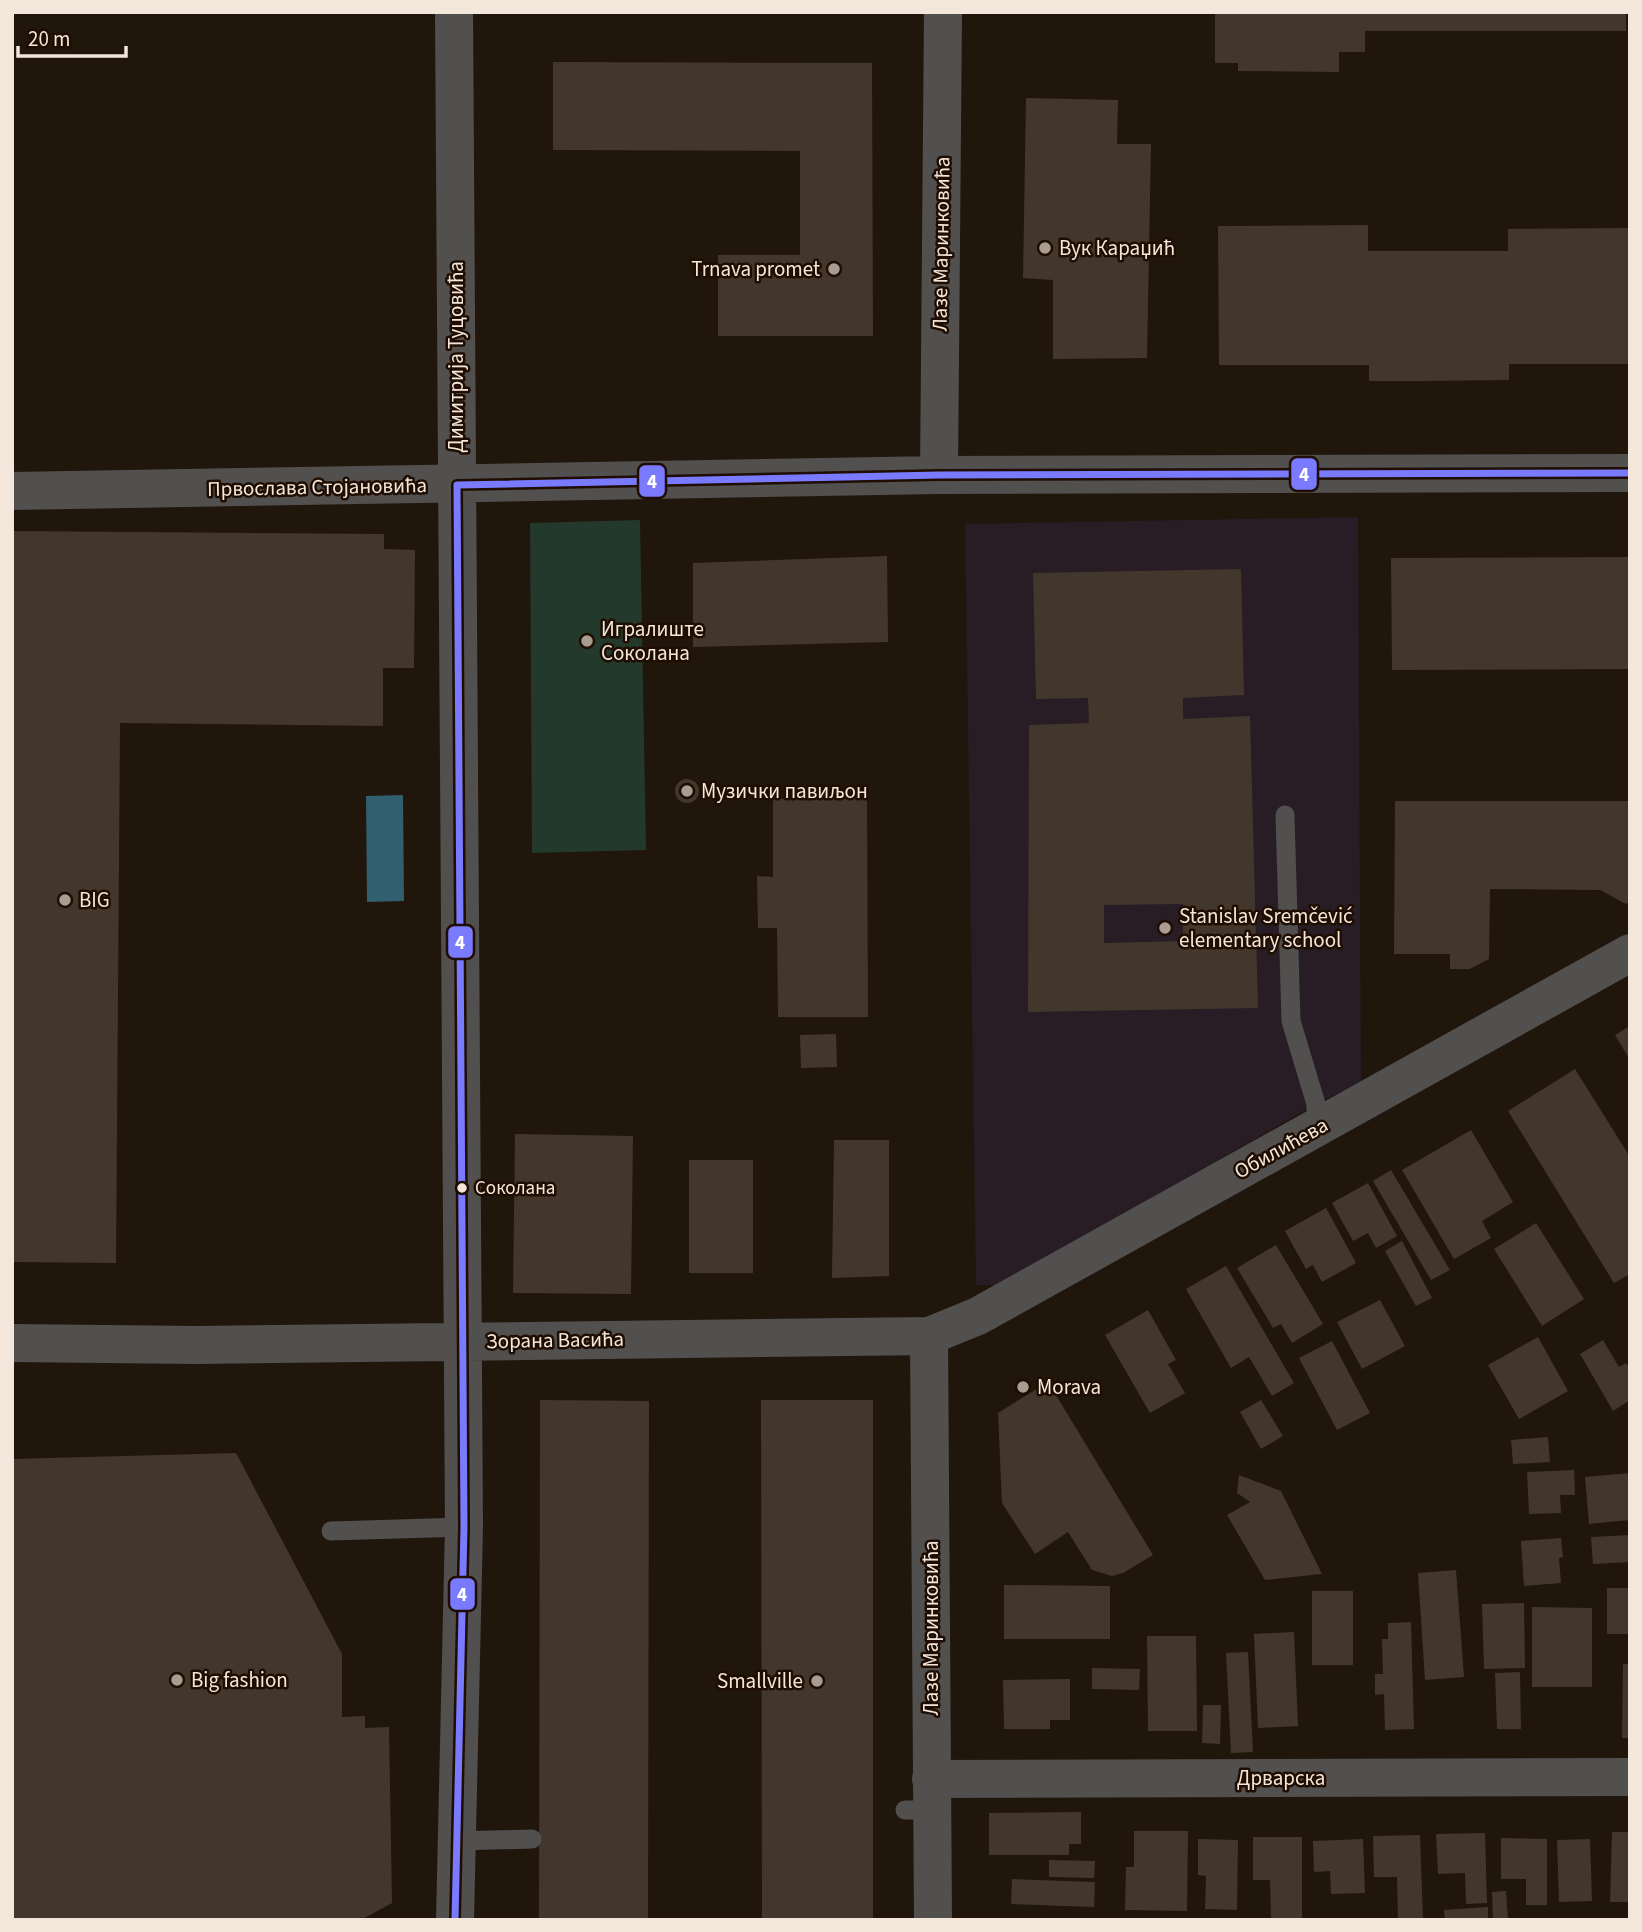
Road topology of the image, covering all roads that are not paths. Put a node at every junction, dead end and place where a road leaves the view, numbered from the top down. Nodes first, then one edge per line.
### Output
1 (454, 12) edge
2 (943, 12) edge
3 (1630, 473) edge
4 (939, 475) junction
5 (457, 485) junction
6 (12, 491) edge
7 (1285, 815) dead end
8 (1630, 953) edge
9 (1317, 1128) junction
10 (929, 1336) junction
11 (463, 1342) junction
12 (12, 1343) edge
13 (464, 1527) junction
14 (331, 1531) dead end
15 (1630, 1777) edge
16 (923, 1800) junction
17 (532, 1839) dead end
18 (456, 1841) junction
19 (455, 1920) edge
20 (933, 1920) edge

1 - 5 street, Димитрија Туцовића
2 - 4 street, Лазе Маринковића
3 - 4 street, Првослава Стојановића
4 - 5 street, Првослава Стојановића
5 - 6 street, Првослава Стојановића
5 - 11 street, Димитрија Туцовића
7 - 9 lane
8 - 9 street, Обилићева
9 - 10 street, Обилићева
10 - 11 street, Зорана Васића
10 - 16 street, Лазе Маринковића
11 - 12 street, Зорана Васића
11 - 13 street, Димитрија Туцовића
13 - 14 lane
13 - 18 street, Димитрија Туцовића
15 - 16 street, Дрварска
16 - 20 street, Лазе Маринковића
17 - 18 lane
18 - 19 street, Димитрија Туцовића

